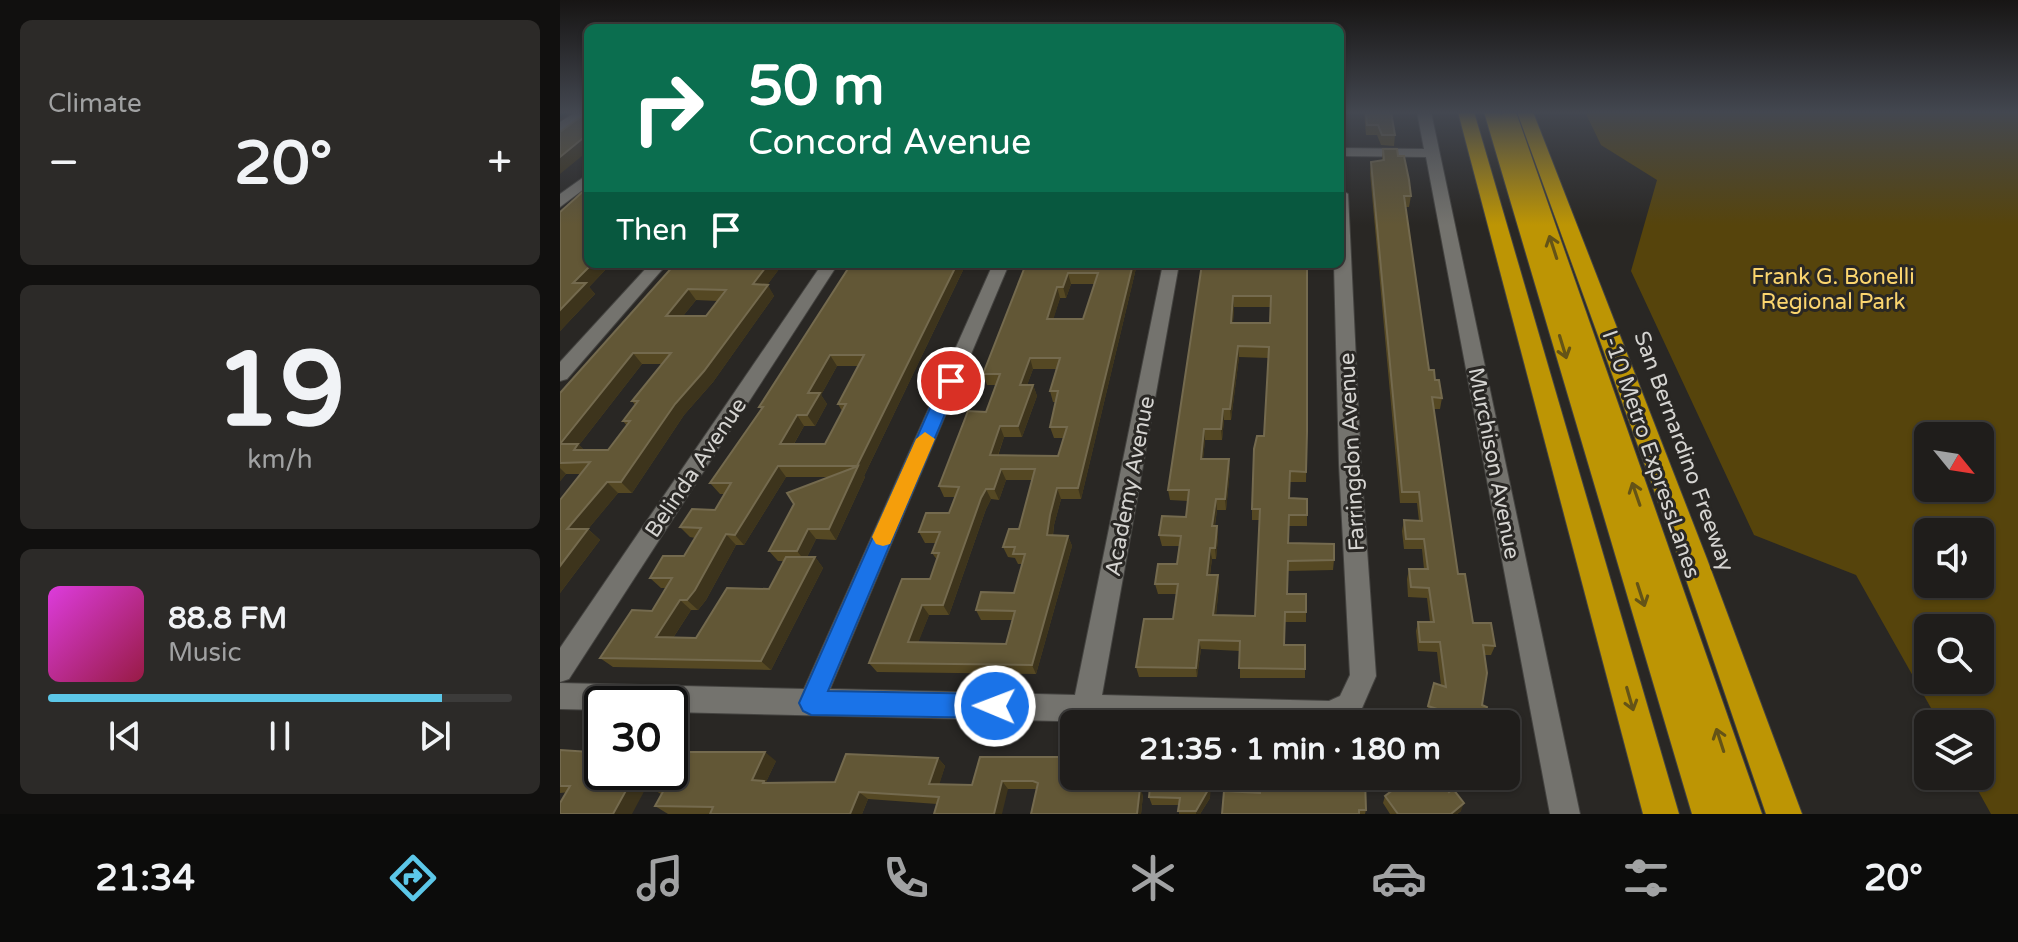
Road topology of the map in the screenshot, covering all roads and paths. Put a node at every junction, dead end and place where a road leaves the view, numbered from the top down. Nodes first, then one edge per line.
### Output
1 (1432, 150) edge
2 (1477, 150) edge
3 (1504, 150) edge
4 (1521, 150) edge
5 (1541, 150) edge
6 (1344, 152) edge
7 (1433, 153) junction
8 (584, 181) edge
9 (560, 202) edge
10 (655, 268) edge
11 (827, 268) edge
12 (999, 268) edge
13 (1170, 268) edge
14 (1343, 268) edge
15 (560, 374) edge
16 (560, 670) edge
17 (560, 696) edge
18 (811, 703) junction
19 (1086, 708) junction
20 (1565, 814) edge
21 (1661, 814) edge
22 (1710, 814) edge
23 (1744, 814) edge
24 (1784, 814) edge

1 - 7 street, Murchison Avenue
2 -> 21 highway
3 -> 22 highway
23 -> 4 highway, I-10 Metro ExpressLanes
5 - 24 highway, San Bernardino Freeway
6 - 7 street
7 - 20 street, Murchison Avenue
8 - 9 street
10 - 15 street
11 - 16 street, Belinda Avenue
12 - 18 street
13 - 19 street, Academy Avenue
14 - 19 street, Farringdon Avenue
17 - 18 street
18 - 19 street

